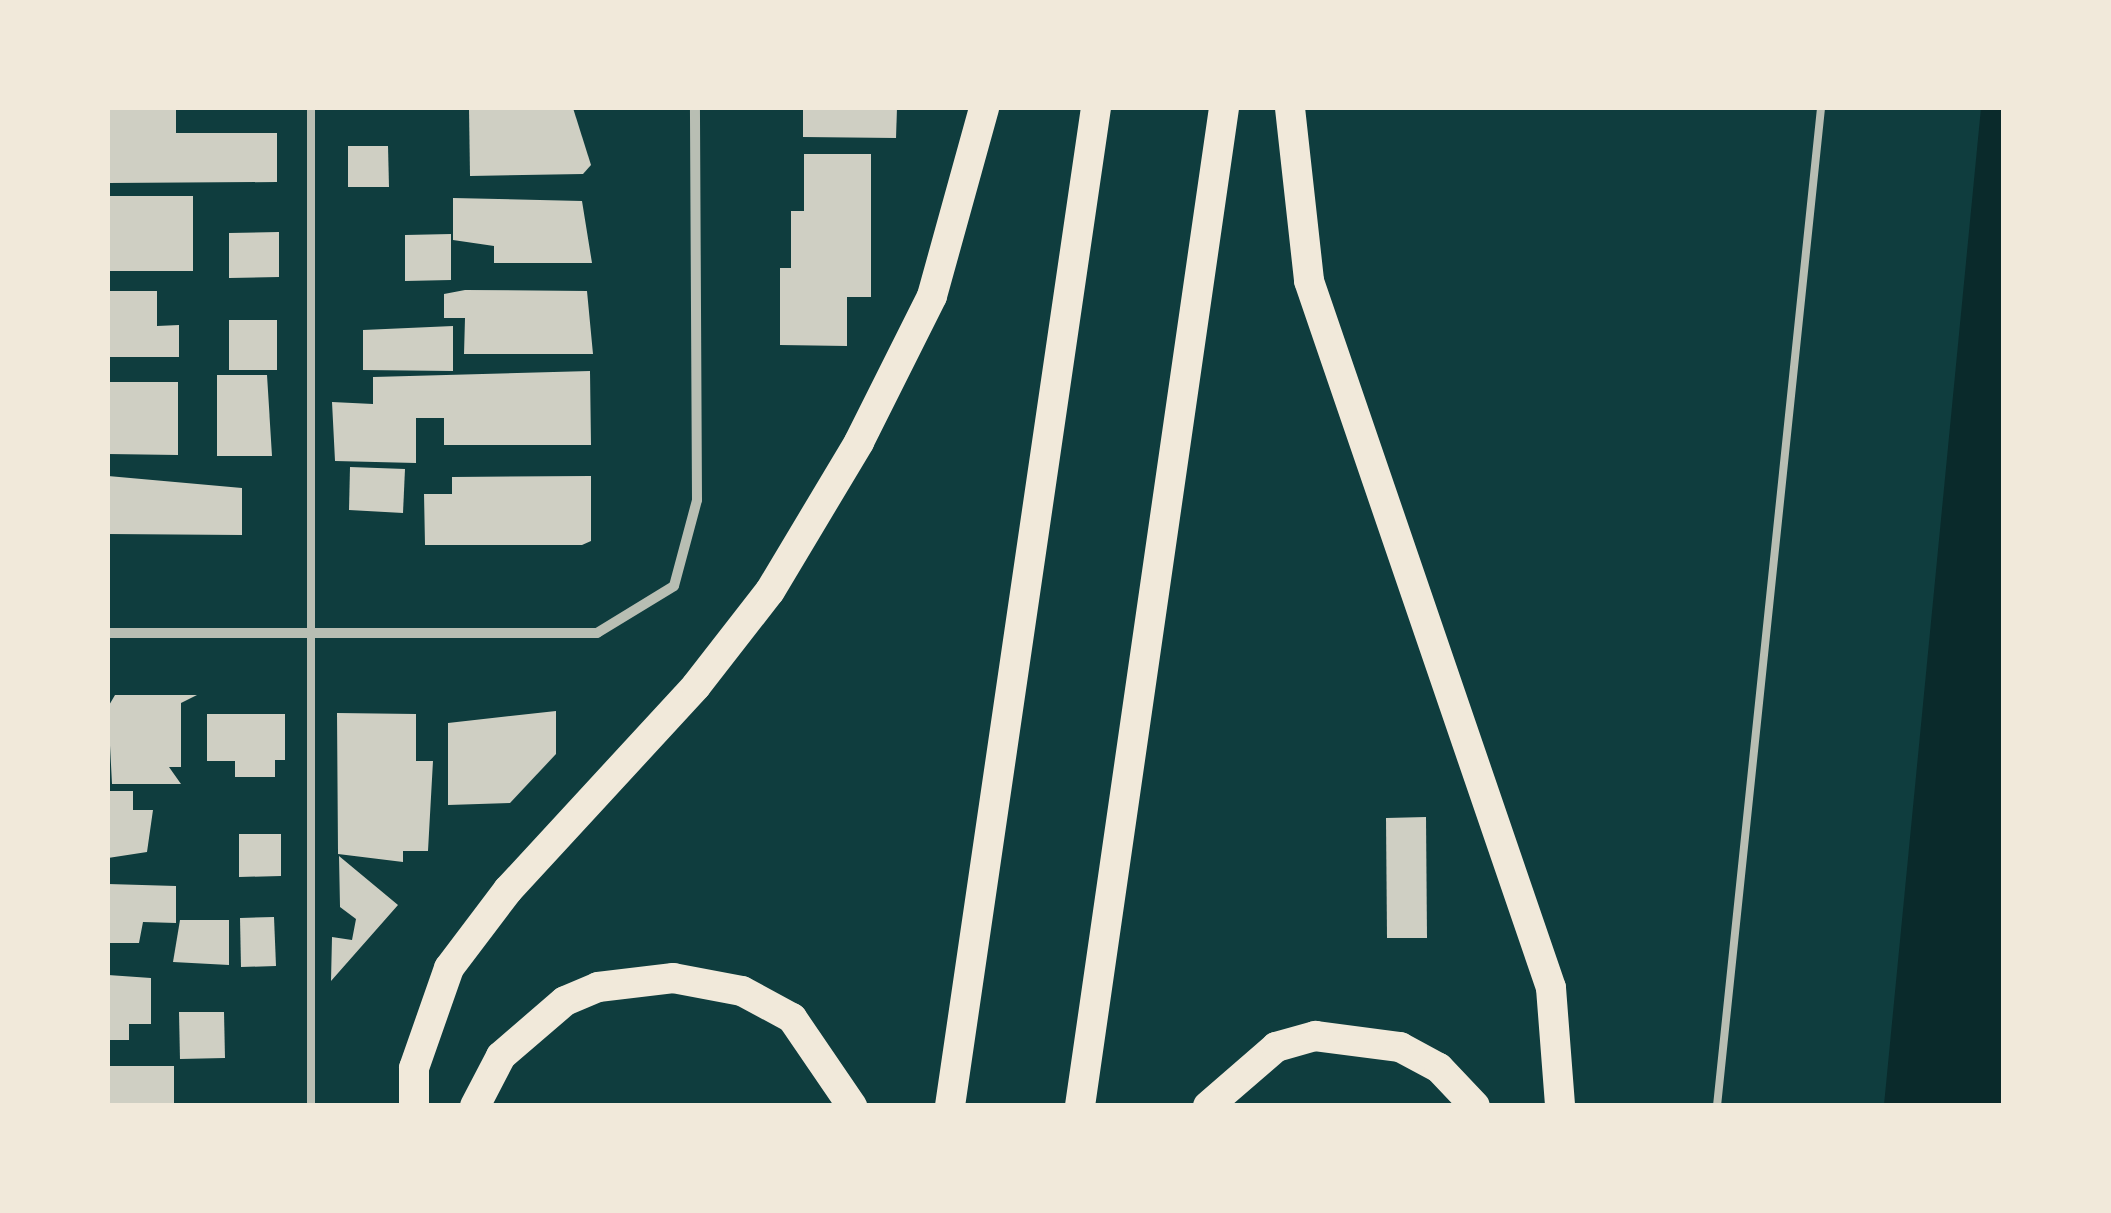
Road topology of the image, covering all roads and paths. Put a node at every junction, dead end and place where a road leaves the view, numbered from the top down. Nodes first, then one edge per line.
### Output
1 (311, 108) edge
2 (695, 108) edge
3 (984, 108) edge
4 (1096, 108) edge
5 (1224, 108) edge
6 (1290, 108) edge
7 (1821, 108) edge
8 (311, 632) junction
9 (108, 633) edge
10 (311, 1106) edge
11 (414, 1106) edge
12 (474, 1106) edge
13 (852, 1106) edge
14 (950, 1106) edge
15 (1080, 1106) edge
16 (1208, 1106) edge
17 (1475, 1106) edge
18 (1560, 1106) edge
19 (1718, 1106) edge

1 - 8 lane
2 - 8 street
3 - 11 highway
4 - 14 highway
5 - 15 highway
6 - 18 highway
7 - 19 lane
8 - 9 street
8 - 10 lane
12 - 13 highway
16 - 17 highway

